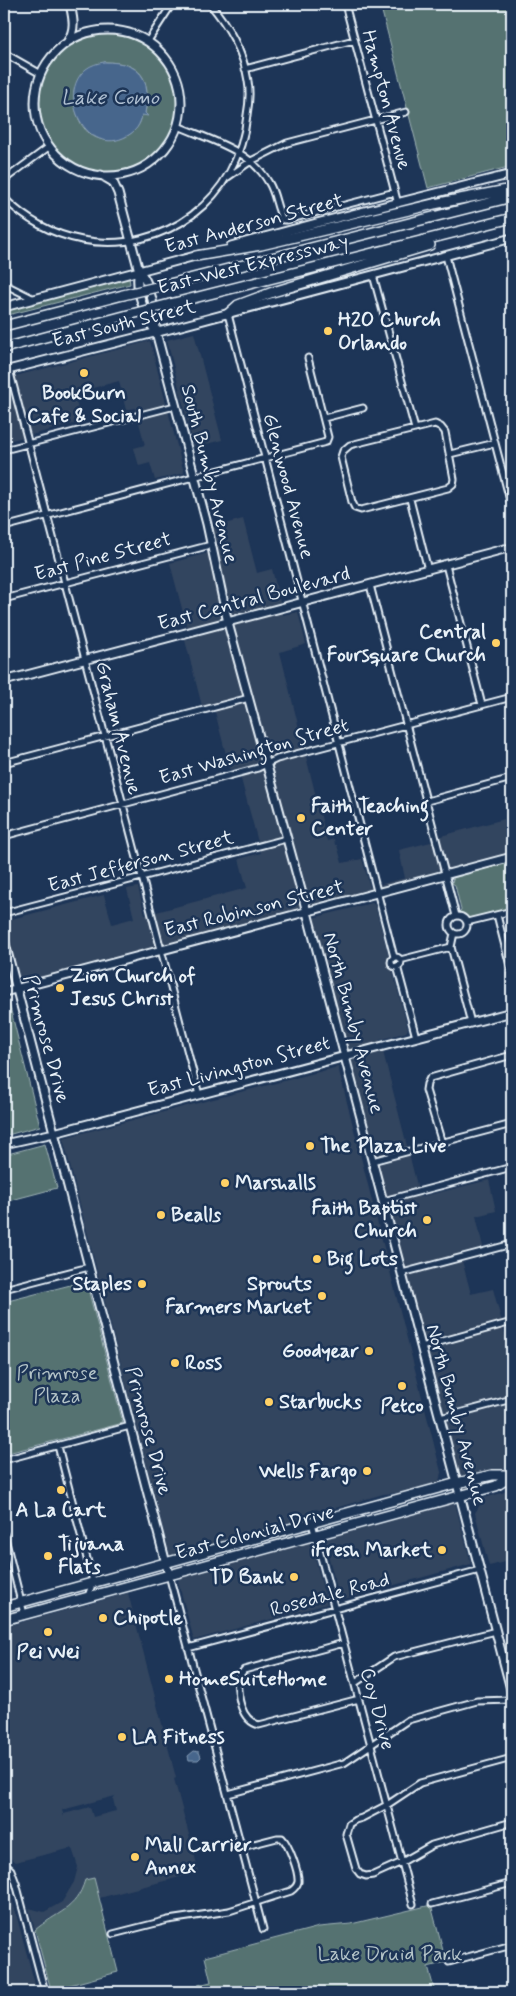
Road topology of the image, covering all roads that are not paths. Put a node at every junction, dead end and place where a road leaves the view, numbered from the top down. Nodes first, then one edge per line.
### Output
1 (8, 4) edge
2 (70, 4) edge
3 (172, 4) edge
4 (210, 4) edge
5 (345, 4) edge
6 (4, 8) edge
7 (74, 21) junction
8 (89, 32) junction
9 (354, 40) junction
10 (148, 41) junction
11 (68, 42) junction
12 (4, 53) edge
13 (246, 69) junction
14 (41, 74) junction
15 (406, 112) dead end
16 (376, 120) junction
17 (178, 126) junction
18 (50, 146) junction
19 (240, 153) junction
20 (251, 161) junction
21 (125, 173) junction
22 (512, 174) edge
23 (101, 175) junction
24 (228, 178) junction
25 (4, 180) edge
26 (512, 189) edge
27 (395, 192) junction
28 (118, 193) junction
29 (512, 197) edge
30 (4, 198) edge
31 (398, 204) junction
32 (512, 218) edge
33 (452, 234) junction
34 (512, 238) edge
35 (131, 242) junction
36 (196, 256) junction
37 (446, 256) junction
38 (139, 271) junction
39 (373, 275) junction
40 (4, 284) edge
41 (34, 299) junction
42 (4, 306) edge
43 (228, 314) junction
44 (4, 326) edge
45 (156, 332) junction
46 (4, 348) edge
47 (308, 358) dead end
48 (6, 370) edge
49 (175, 406) junction
50 (363, 408) dead end
51 (324, 418) junction
52 (416, 429) junction
53 (28, 443) junction
54 (495, 443) junction
55 (4, 450) edge
56 (450, 454) junction
57 (265, 459) junction
58 (194, 477) junction
59 (410, 499) junction
60 (512, 508) edge
61 (48, 515) junction
62 (4, 527) edge
63 (211, 545) junction
64 (512, 550) edge
65 (446, 565) junction
66 (428, 570) junction
67 (65, 583) junction
68 (370, 585) junction
69 (4, 599) edge
70 (303, 603) junction
71 (228, 623) junction
72 (85, 661) junction
73 (4, 681) edge
74 (512, 697) edge
75 (249, 698) junction
76 (482, 705) junction
77 (407, 725) junction
78 (105, 737) junction
79 (338, 743) junction
80 (4, 763) edge
81 (267, 764) junction
82 (512, 778) edge
83 (427, 801) junction
84 (121, 804) junction
85 (4, 836) edge
86 (286, 839) junction
87 (512, 858) edge
88 (446, 875) junction
89 (142, 877) junction
90 (378, 894) junction
91 (512, 910) edge
92 (307, 912) junction
93 (4, 913) edge
94 (497, 915) junction
95 (456, 916) junction
96 (467, 922) junction
97 (454, 933) junction
98 (4, 940) edge
99 (451, 947) junction
100 (161, 949) junction
101 (394, 957) junction
102 (400, 960) junction
103 (397, 966) junction
104 (512, 974) edge
105 (16, 988) junction
106 (4, 992) edge
107 (512, 1012) edge
108 (470, 1023) junction
109 (416, 1037) junction
110 (512, 1055) edge
111 (345, 1056) junction
112 (199, 1095) junction
113 (512, 1124) edge
114 (54, 1133) junction
115 (31, 1138) junction
116 (442, 1143) junction
117 (4, 1144) edge
118 (4, 1148) edge
119 (372, 1161) junction
120 (512, 1167) edge
121 (382, 1201) junction
122 (512, 1244) edge
123 (89, 1267) junction
124 (402, 1273) junction
125 (4, 1289) edge
126 (512, 1322) edge
127 (421, 1347) junction
128 (512, 1399) edge
129 (440, 1418) junction
130 (130, 1426) junction
131 (58, 1446) junction
132 (4, 1460) edge
133 (512, 1476) edge
134 (457, 1483) junction
135 (461, 1496) junction
136 (312, 1523) junction
137 (4, 1534) edge
138 (315, 1535) junction
139 (166, 1563) junction
140 (480, 1570) junction
141 (169, 1575) junction
142 (93, 1582) junction
143 (88, 1596) junction
144 (21, 1602) junction
145 (4, 1607) edge
146 (335, 1609) junction
147 (24, 1614) junction
148 (4, 1620) edge
149 (496, 1631) junction
150 (344, 1644) junction
151 (188, 1648) junction
152 (354, 1683) junction
153 (512, 1693) edge
154 (359, 1699) junction
155 (512, 1700) edge
156 (371, 1745) junction
157 (512, 1758) edge
158 (228, 1794) junction
159 (387, 1804) junction
160 (512, 1822) edge
161 (242, 1848) junction
162 (402, 1862) junction
163 (4, 1864) edge
164 (512, 1883) edge
165 (256, 1902) junction
166 (413, 1904) dead end
167 (432, 1904) dead end
168 (263, 1929) dead end
169 (113, 1934) dead end
170 (512, 1944) edge
171 (449, 1962) dead end
172 (45, 1992) edge

1 - 6 street
2 - 7 street
3 - 10 street
4 - 13 street
5 - 9 street, Hampton Avenue
7 - 8 street
7 - 11 street
8 - 10 street
8 - 11 street
9 - 13 street
9 - 16 street, Hampton Avenue
10 - 17 street
11 - 14 street
12 - 14 street
13 - 19 street
14 - 18 street
15 - 16 street
16 - 20 street
16 - 27 street, Hampton Avenue
17 - 19 street
17 - 21 street
18 - 23 street
18 - 25 street
19 - 20 street
19 - 24 street
20 - 24 street
20 - 27 street
21 - 23 street
21 - 28 street
22 - 31 street, East Anderson Street
23 - 28 street, South Bumby Avenue
24 - 35 street
26 - 36 highway
27 - 31 street, Hampton Avenue
28 - 35 street, South Bumby Avenue
29 - 44 highway, East-West Expressway, bridge
30 - 35 street
31 - 36 street, East Anderson Street
32 - 33 highway, East-West Expressway
33 - 43 highway
33 - 46 highway, East-West Expressway, bridge
34 - 37 street, East South Street
35 - 38 street, South Bumby Avenue
36 - 38 street, East Anderson Street
37 - 39 street, East South Street
37 - 54 street
38 - 41 street, East Anderson Street
38 - 45 street, South Bumby Avenue
39 - 43 street, East South Street
39 - 52 street
40 - 41 street
41 - 42 street, East Anderson Street
43 - 45 street, East South Street
43 - 57 street, Glenwood Avenue
45 - 48 street, East South Street
45 - 49 street, South Bumby Avenue
47 - 51 street
48 - 53 street, Graham Avenue
49 - 53 street
49 - 58 street, South Bumby Avenue
50 - 51 street
51 - 57 street
52 - 56 street
52 - 59 street
53 - 55 street
53 - 61 street, Graham Avenue
54 - 56 street
54 - 60 street
56 - 59 street
57 - 58 street
57 - 70 street, Glenwood Avenue
58 - 61 street
58 - 63 street, South Bumby Avenue
59 - 66 street
61 - 62 street
61 - 67 street, Graham Avenue
63 - 67 street, East Pine Street
63 - 71 street, South Bumby Avenue
64 - 65 street, East Central Boulevard
65 - 66 street, East Central Boulevard
65 - 76 street
66 - 68 street, East Central Boulevard
67 - 69 street, East Pine Street
67 - 72 street, Graham Avenue
68 - 70 street, East Central Boulevard
68 - 77 street
70 - 71 street, East Central Boulevard
70 - 79 street, Glenwood Avenue
71 - 72 street, East Central Boulevard
71 - 75 street, North Bumby Avenue
72 - 73 street, East Central Boulevard
72 - 78 street, Graham Avenue
74 - 76 street, East Washington Street
75 - 78 street
75 - 81 street, North Bumby Avenue
76 - 77 street, East Washington Street
77 - 79 street, East Washington Street
77 - 83 street
78 - 80 street
78 - 84 street, Graham Avenue
79 - 81 street, East Washington Street
79 - 90 street, Glenwood Avenue
81 - 84 street, East Washington Street
81 - 86 street, North Bumby Avenue
82 - 83 street
83 - 88 street
84 - 85 street, East Washington Street
84 - 89 street, Graham Avenue
86 - 89 street, East Jefferson Street
86 - 92 street, North Bumby Avenue
87 - 88 street, East Robinson Street
88 - 90 street, East Robinson Street
88 - 95 street
89 - 93 street, East Jefferson Street
89 - 100 street, Graham Avenue
90 - 92 street, East Robinson Street
90 - 101 street, Glenwood Avenue
91 - 94 street
92 - 100 street, East Robinson Street
92 - 111 street, North Bumby Avenue
94 - 96 street
94 - 104 street
95 - 96 street
95 - 97 street
96 - 97 street
97 - 99 street
98 - 105 street, Primrose Drive
99 - 102 street
99 - 108 street
100 - 105 street, East Robinson Street
100 - 112 street, Graham Avenue
101 - 102 street
101 - 103 street, Glenwood Avenue
102 - 103 street
103 - 109 street
105 - 106 street, East Robinson Street
105 - 114 street, Primrose Drive
107 - 108 street, East Livingston Street
108 - 109 street, East Livingston Street
109 - 111 street, East Livingston Street
110 - 116 street
111 - 112 street, East Livingston Street
111 - 119 street, North Bumby Avenue
112 - 114 street, East Livingston Street
113 - 116 street
114 - 115 street, East Livingston Street
114 - 123 street, Primrose Drive
115 - 117 street, East Livingston Street
115 - 118 street, East Livingston Street
116 - 119 street
119 - 121 street, North Bumby Avenue
120 - 121 street
121 - 124 street, North Bumby Avenue
122 - 124 street
123 - 125 street
123 - 130 street, Primrose Drive
124 - 127 street, North Bumby Avenue
126 - 127 street
127 - 129 street, North Bumby Avenue
128 - 129 street
129 - 134 street, North Bumby Avenue
130 - 131 street
130 - 139 street, Primrose Drive
131 - 132 street
131 - 142 street
133 - 134 highway, East Colonial Drive
133 - 135 highway, East Colonial Drive
134 - 135 street, North Bumby Avenue
134 - 136 highway, East Colonial Drive
135 - 138 highway, East Colonial Drive
135 - 140 street, North Bumby Avenue
136 - 138 street, Coy Drive
136 - 139 highway, East Colonial Drive
137 - 144 street
138 - 141 highway, East Colonial Drive
138 - 146 street, Coy Drive
139 - 141 street, Primrose Drive
139 - 142 highway, East Colonial Drive
140 - 146 street, Rosedale Road
140 - 149 street, North Bumby Avenue
141 - 143 highway, East Colonial Drive
141 - 151 street, Primrose Drive
142 - 143 street
142 - 144 highway, East Colonial Drive
143 - 147 highway, East Colonial Drive
144 - 145 highway, East Colonial Drive
144 - 147 street
146 - 150 street, Coy Drive
146 - 151 street, Rosedale Road
147 - 148 highway, East Colonial Drive
149 - 152 street
149 - 153 street, North Bumby Avenue
150 - 152 street, Coy Drive
150 - 154 street
151 - 158 street, Primrose Drive
152 - 154 street, Coy Drive
154 - 156 street, Coy Drive
155 - 156 street
156 - 158 street
156 - 159 street, Coy Drive
157 - 159 street
158 - 161 street, Primrose Drive
159 - 162 street, Coy Drive
159 - 162 street
160 - 162 street
161 - 165 street, Primrose Drive
161 - 165 street
162 - 166 street, Coy Drive
163 - 172 street
164 - 167 street
165 - 168 street, Primrose Drive
165 - 169 street
170 - 171 street

